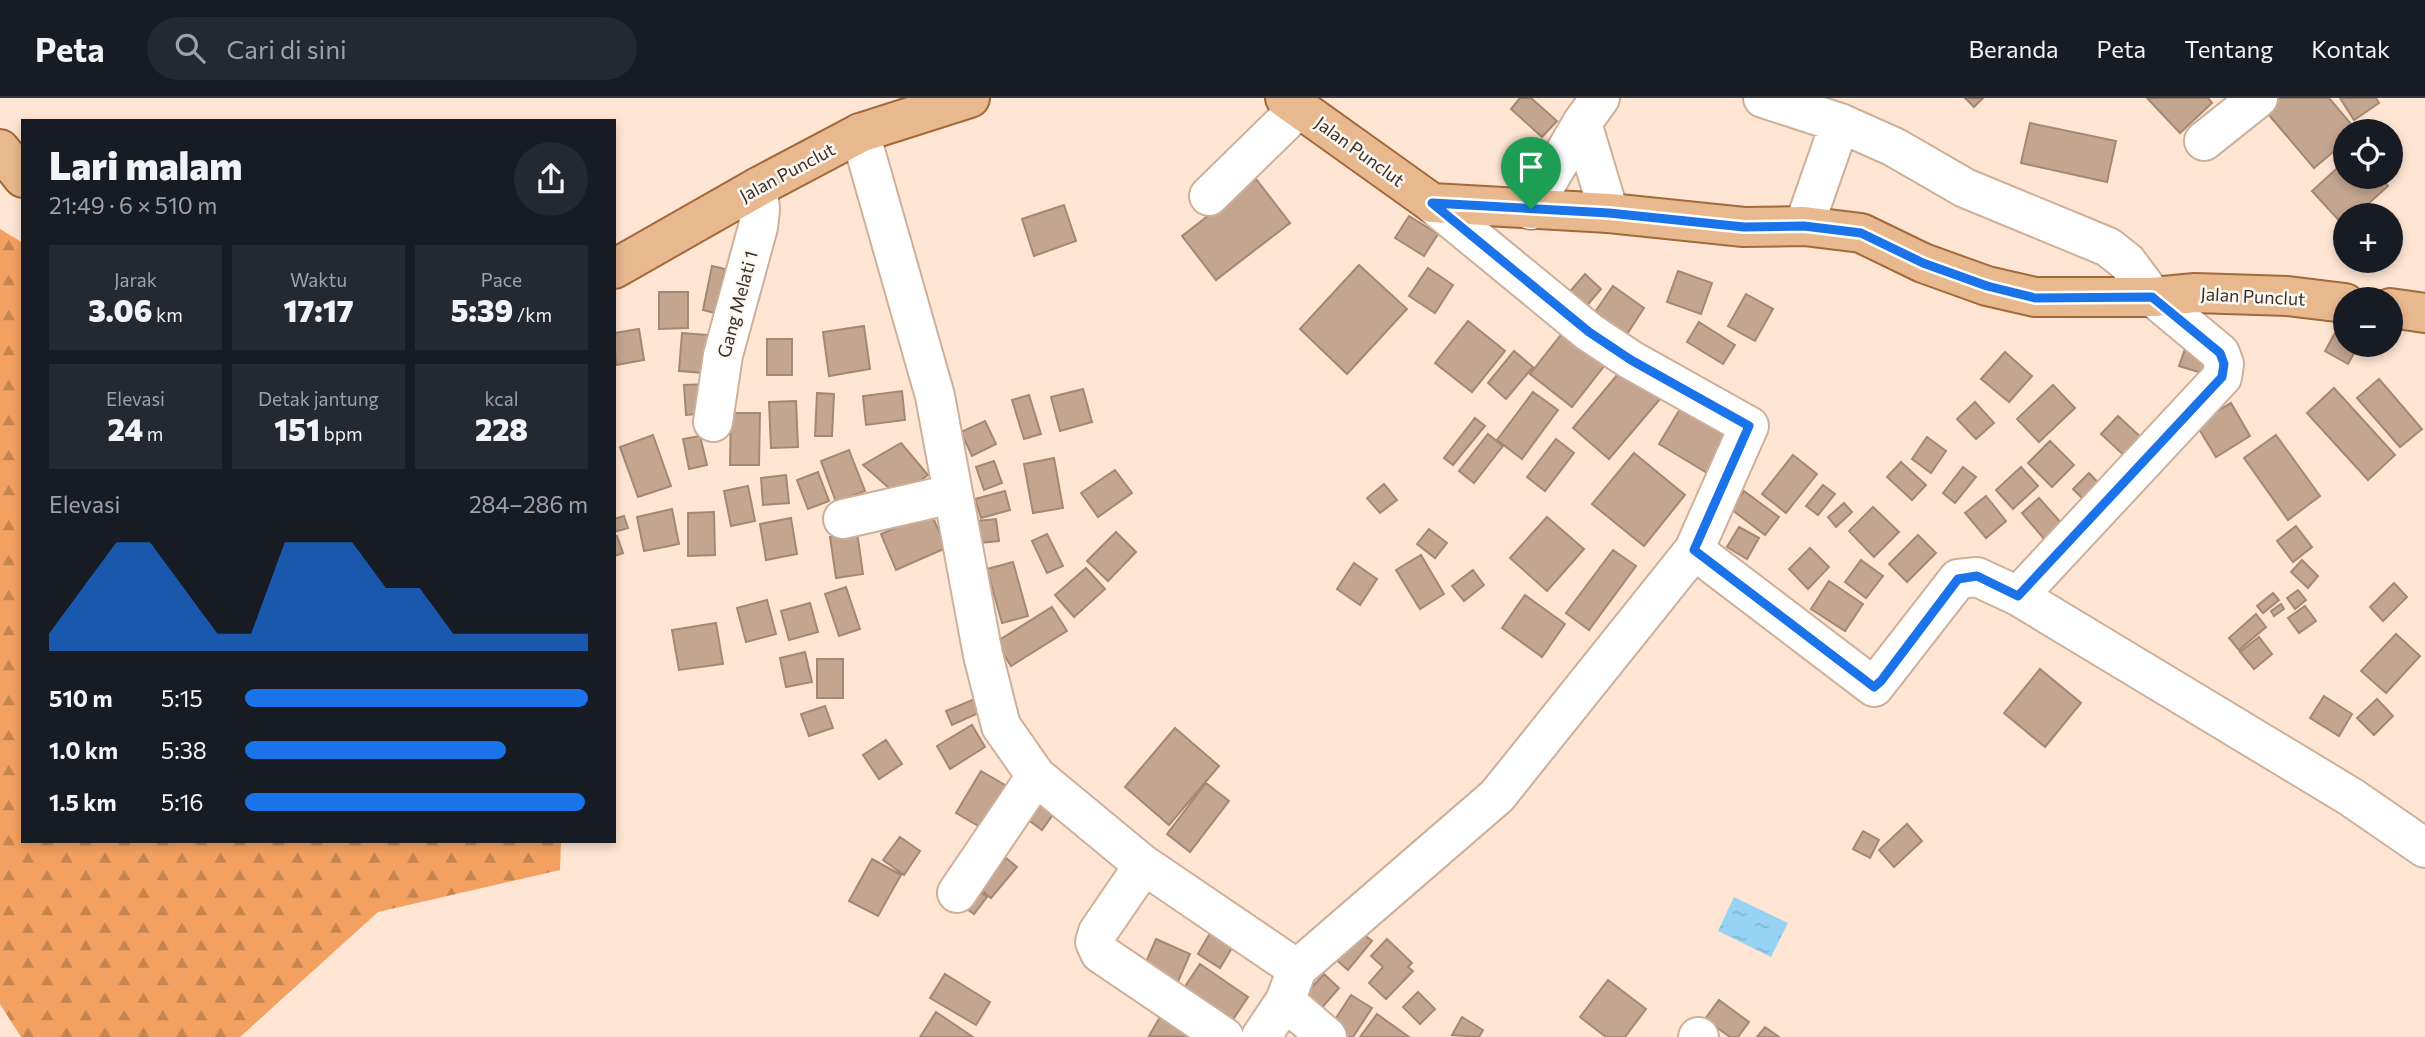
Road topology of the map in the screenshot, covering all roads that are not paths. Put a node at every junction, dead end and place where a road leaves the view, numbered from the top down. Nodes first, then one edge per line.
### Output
1 (970, 98) edge
2 (1763, 98) edge
3 (2258, 98) edge
4 (1292, 102) edge
5 (1591, 111) edge
6 (1840, 123) junction
7 (860, 133) junction
8 (2204, 141) dead end
9 (0, 149) edge
10 (21, 175) edge
11 (758, 187) junction
12 (1209, 196) dead end
13 (1432, 203) junction
14 (1531, 209) junction
15 (1609, 213) junction
16 (1804, 226) junction
17 (616, 268) edge
18 (2152, 297) junction
19 (2333, 302) edge
20 (2403, 310) edge
21 (2425, 313) edge
22 (713, 422) dead end
23 (952, 494) junction
24 (843, 519) dead end
25 (1694, 550) junction
26 (2018, 596) junction
27 (1037, 776) junction
28 (2425, 848) edge
29 (1140, 863) junction
30 (957, 893) dead end
31 (1291, 985) junction
32 (1224, 1037) edge
33 (1261, 1037) edge
34 (1327, 1037) edge

1 - 7 main road, Jalan Punclut
2 - 6 street
3 - 8 street
4 - 12 street
4 - 13 main road, Jalan Punclut
5 - 14 street
5 - 15 street
6 - 16 street
6 - 18 street
7 - 11 main road, Jalan Punclut
7 - 23 street
9 - 10 main road
11 - 17 main road, Jalan Punclut
11 - 22 street, Gang Melati 1
13 - 14 main road, Jalan Punclut
13 - 25 street
14 - 15 main road, Jalan Punclut
15 - 16 main road, Jalan Punclut
16 - 18 main road, Jalan Punclut
18 - 19 main road, Jalan Punclut
18 - 26 street
20 - 21 main road
23 - 24 street
23 - 27 street
25 - 26 street
25 - 31 street
26 - 28 street
27 - 29 street
27 - 30 street
29 - 31 street
29 - 32 street
31 - 33 street
31 - 34 street

